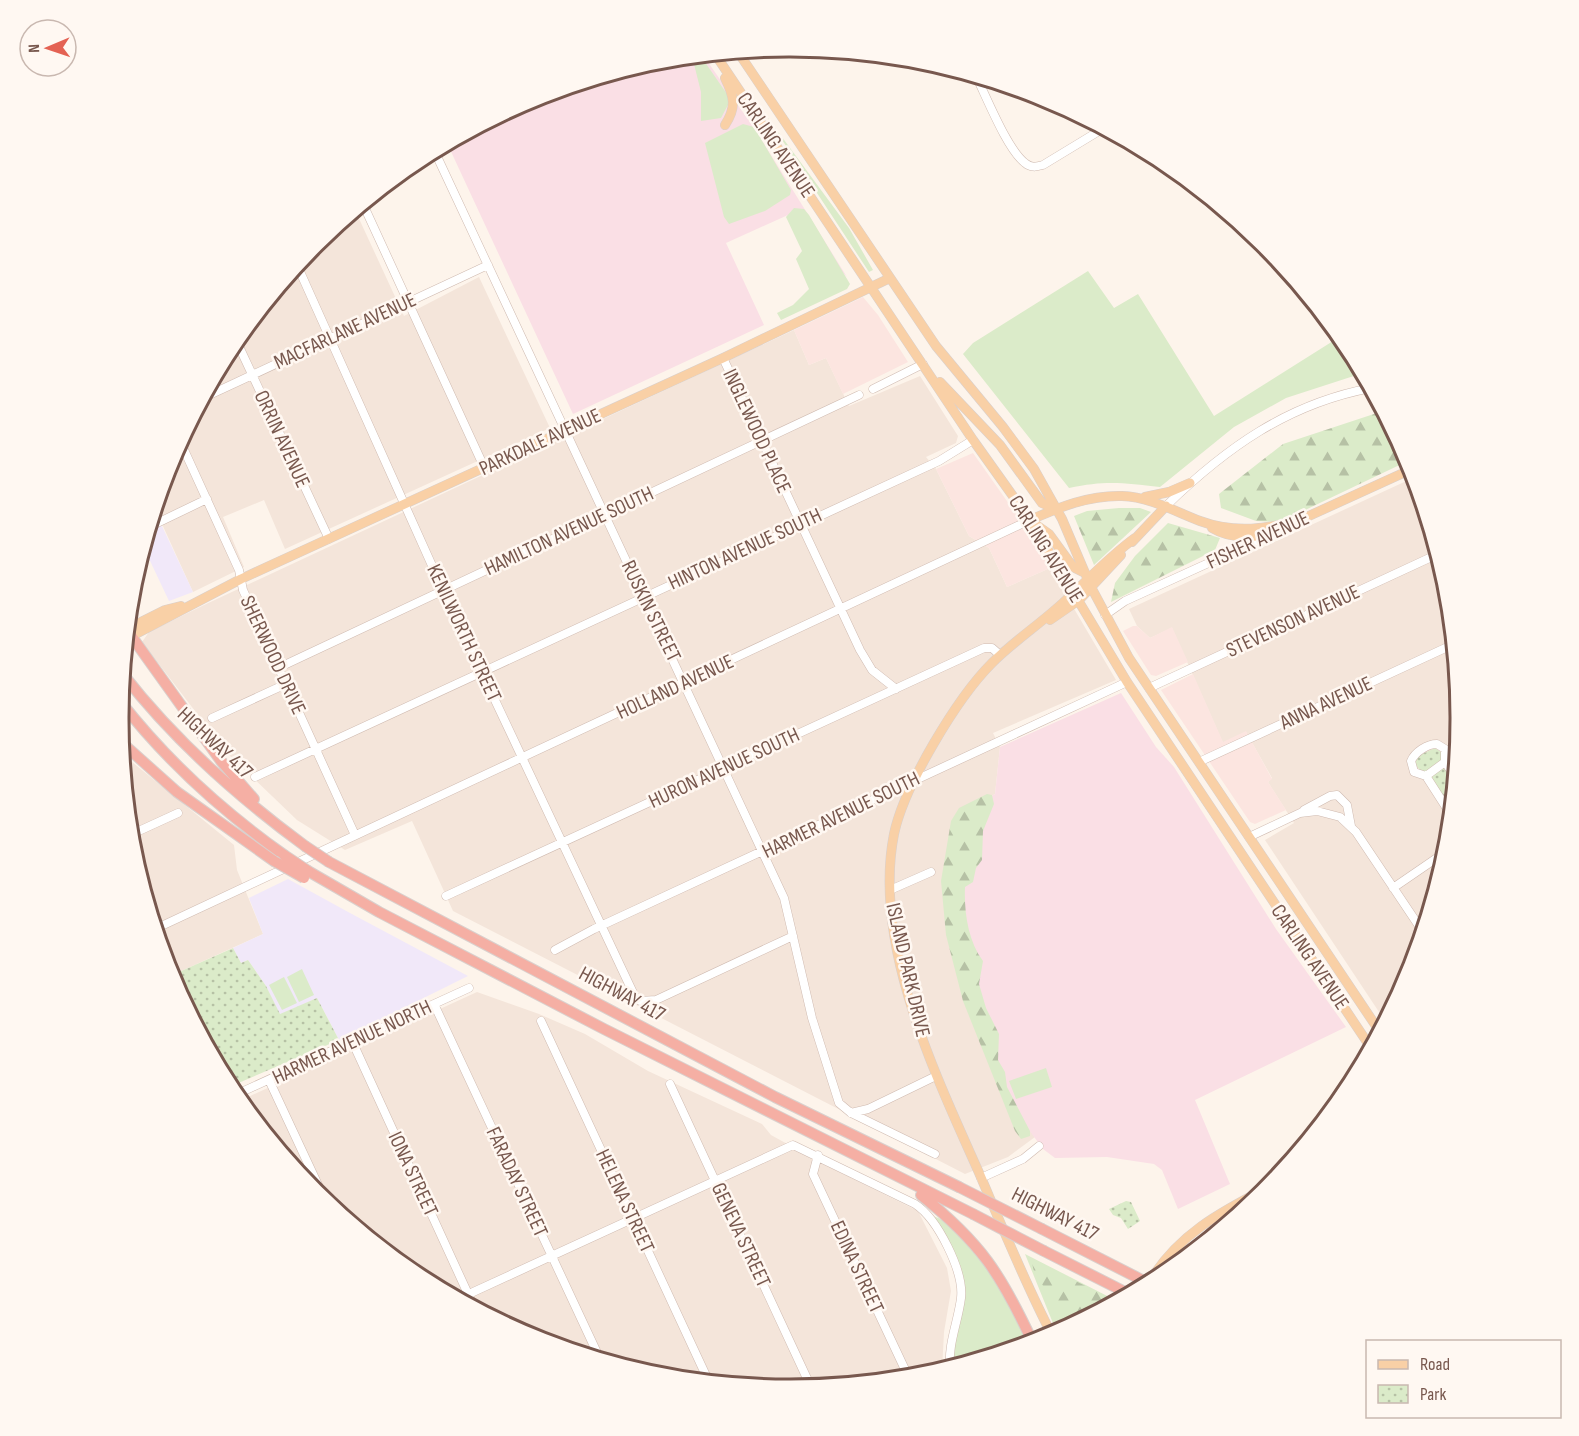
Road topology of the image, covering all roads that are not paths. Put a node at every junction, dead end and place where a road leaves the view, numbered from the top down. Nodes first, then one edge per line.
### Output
1 (742, 58) edge
2 (717, 61) edge
3 (719, 61) edge
4 (981, 86) edge
5 (725, 125) dead end
6 (1096, 133) edge
7 (438, 158) edge
8 (366, 211) edge
9 (488, 265) junction
10 (301, 274) edge
11 (890, 278) junction
12 (872, 288) junction
13 (407, 302) junction
14 (329, 338) junction
15 (241, 350) edge
16 (723, 358) junction
17 (923, 364) junction
18 (252, 374) junction
19 (873, 389) dead end
20 (1363, 390) edge
21 (214, 393) edge
22 (860, 395) dead end
23 (566, 430) junction
24 (973, 440) junction
25 (762, 441) junction
26 (185, 452) edge
27 (484, 467) junction
28 (1403, 474) edge
29 (1190, 483) junction
30 (1140, 498) junction
31 (207, 500) junction
32 (405, 504) junction
33 (1166, 506) junction
34 (1056, 509) junction
35 (604, 514) junction
36 (1303, 519) junction
37 (1030, 520) junction
38 (159, 522) edge
39 (1203, 522) junction
40 (799, 524) junction
41 (1279, 531) junction
42 (329, 539) junction
43 (1430, 557) edge
44 (241, 579) junction
45 (1088, 580) junction
46 (443, 590) junction
47 (1076, 596) junction
48 (644, 597) junction
49 (840, 609) junction
50 (1106, 615) junction
51 (134, 630) edge
52 (133, 640) edge
53 (1446, 647) edge
54 (1000, 656) junction
55 (278, 668) junction
56 (483, 673) junction
57 (130, 682) edge
58 (685, 682) junction
59 (1127, 682) junction
60 (286, 684) junction
61 (1149, 688) junction
62 (896, 689) junction
63 (128, 712) edge
64 (212, 718) dead end
65 (129, 749) edge
66 (317, 749) junction
67 (1190, 749) junction
68 (523, 757) junction
69 (1177, 758) junction
70 (1199, 762) junction
71 (1445, 762) junction
72 (1448, 767) edge
73 (725, 768) junction
74 (1426, 776) junction
75 (255, 777) dead end
76 (916, 779) junction
77 (1445, 805) edge
78 (178, 813) dead end
79 (1300, 813) junction
80 (271, 821) junction
81 (1351, 826) junction
82 (138, 831) edge
83 (355, 835) junction
84 (1249, 837) junction
85 (564, 844) junction
86 (763, 853) junction
87 (279, 858) junction
88 (1435, 860) edge
89 (931, 872) dead end
90 (1393, 888) junction
91 (890, 890) junction
92 (446, 896) dead end
93 (1417, 923) edge
94 (162, 925) edge
95 (601, 926) junction
96 (793, 936) junction
97 (555, 950) dead end
98 (469, 988) dead end
99 (434, 1004) junction
100 (541, 1021) dead end
101 (1375, 1024) edge
102 (1366, 1040) edge
103 (352, 1041) junction
104 (936, 1076) junction
105 (269, 1080) junction
106 (670, 1084) dead end
107 (244, 1091) edge
108 (851, 1113) junction
109 (1039, 1146) dead end
110 (935, 1154) dead end
111 (818, 1155) junction
112 (314, 1177) edge
113 (981, 1178) junction
114 (716, 1179) junction
115 (904, 1182) junction
116 (1239, 1202) edge
117 (633, 1218) junction
118 (551, 1256) junction
119 (1160, 1266) edge
120 (1139, 1279) edge
121 (1121, 1290) edge
122 (468, 1294) joint
123 (1037, 1306) junction
124 (1048, 1326) edge
125 (1045, 1328) edge
126 (1029, 1334) edge
127 (595, 1349) edge
128 (950, 1358) edge
129 (904, 1368) edge
130 (705, 1373) edge
131 (807, 1379) edge

1 - 11 main road, CARLING AVENUE
2 - 5 main road
3 - 12 main road, CARLING AVENUE
4 - 6 street
7 - 9 street, RUSKIN STREET
8 - 13 street
9 - 13 street, MACFARLANE AVENUE
9 - 23 street, RUSKIN STREET
10 - 14 street, KENILWORTH STREET
11 - 12 main road, PARKDALE AVENUE
11 - 34 main road, CARLING AVENUE
12 - 16 main road, PARKDALE AVENUE
12 - 17 main road, CARLING AVENUE
13 - 14 street, MACFARLANE AVENUE
13 - 27 street
14 - 18 street, MACFARLANE AVENUE
14 - 32 street, KENILWORTH STREET
15 - 18 street, ORRIN AVENUE
16 - 23 main road, PARKDALE AVENUE
16 - 25 street, INGLEWOOD PLACE
17 - 19 street
17 - 24 main road, CARLING AVENUE
17 - 34 main road
18 - 21 street, MACFARLANE AVENUE
18 - 42 street, ORRIN AVENUE
20 - 29 street
22 - 25 street, HAMILTON AVENUE SOUTH
23 - 27 main road, PARKDALE AVENUE
23 - 35 street, RUSKIN STREET
24 - 37 main road, CARLING AVENUE
24 - 40 street, HINTON AVENUE SOUTH
25 - 35 street, HAMILTON AVENUE SOUTH
25 - 40 street, INGLEWOOD PLACE
26 - 31 street, SHERWOOD DRIVE
27 - 32 main road, PARKDALE AVENUE
28 - 36 main road, FISHER AVENUE
29 - 30 main road
29 - 33 street
30 - 33 main road, HOLLAND AVENUE
30 - 34 main road, HOLLAND AVENUE
31 - 38 street
31 - 44 street, SHERWOOD DRIVE
32 - 42 main road, PARKDALE AVENUE
32 - 46 street, KENILWORTH STREET
33 - 39 main road, HOLLAND AVENUE
33 - 45 main road, ISLAND PARK DRIVE
34 - 37 main road, HOLLAND AVENUE
34 - 45 main road, CARLING AVENUE
35 - 46 street, HAMILTON AVENUE SOUTH
35 - 48 street, RUSKIN STREET
36 - 39 main road, HOLLAND AVENUE
36 - 41 main road, FISHER AVENUE
37 - 45 main road
37 - 47 main road, CARLING AVENUE
37 - 49 street, HOLLAND AVENUE
39 - 41 main road, HOLLAND AVENUE
40 - 48 street, HINTON AVENUE SOUTH
40 - 49 street, INGLEWOOD PLACE
41 - 50 street, FISHER AVENUE
42 - 44 main road, PARKDALE AVENUE
43 - 61 street, STEVENSON AVENUE
44 - 51 main road, PARKDALE AVENUE
44 - 55 street, SHERWOOD DRIVE
45 - 47 main road, ISLAND PARK DRIVE
45 - 50 main road, CARLING AVENUE
46 - 55 street, HAMILTON AVENUE SOUTH
46 - 56 street, KENILWORTH STREET
47 - 54 main road, ISLAND PARK DRIVE
47 - 59 main road, CARLING AVENUE
48 - 56 street, HINTON AVENUE SOUTH
48 - 58 street, RUSKIN STREET
49 - 58 street, HOLLAND AVENUE
49 - 62 street, INGLEWOOD PLACE
50 - 61 main road, CARLING AVENUE
52 - 80 highway
53 - 70 street, ANNA AVENUE
54 - 62 street, HURON AVENUE SOUTH
54 - 76 main road, ISLAND PARK DRIVE
55 - 60 street, SHERWOOD DRIVE
56 - 66 street, HINTON AVENUE SOUTH
56 - 68 street, KENILWORTH STREET
57 - 80 highway, HIGHWAY 417
58 - 68 street, HOLLAND AVENUE
58 - 73 street, RUSKIN STREET
59 - 69 main road, CARLING AVENUE
59 - 76 street, HARMER AVENUE SOUTH
60 - 64 street
60 - 66 street, SHERWOOD DRIVE
61 - 67 main road, CARLING AVENUE
62 - 73 street, HURON AVENUE SOUTH
63 - 87 highway
65 - 87 highway
66 - 75 street, HINTON AVENUE SOUTH
66 - 83 street, SHERWOOD DRIVE
67 - 69 main road
67 - 70 main road, CARLING AVENUE
68 - 83 street, HOLLAND AVENUE
68 - 85 street, KENILWORTH STREET
69 - 102 main road, CARLING AVENUE
70 - 84 main road, CARLING AVENUE
71 - 72 street
71 - 74 street
71 - 74 street
73 - 85 street, HURON AVENUE SOUTH
73 - 86 street, RUSKIN STREET
74 - 77 street
76 - 86 street, HARMER AVENUE SOUTH
76 - 91 main road, ISLAND PARK DRIVE
78 - 82 street
79 - 81 street
79 - 81 street
79 - 84 street
80 - 120 highway, HIGHWAY 417, bridge
81 - 90 street
83 - 94 street, HOLLAND AVENUE
84 - 101 main road, CARLING AVENUE
85 - 92 street, HURON AVENUE SOUTH
85 - 95 street, KENILWORTH STREET
86 - 95 street, HARMER AVENUE SOUTH
86 - 96 street, RUSKIN STREET
87 - 115 highway, bridge
88 - 90 street
89 - 91 street
90 - 93 street
91 - 104 main road, ISLAND PARK DRIVE
95 - 96 street, KENILWORTH STREET
95 - 97 street, HARMER AVENUE SOUTH
96 - 108 street, RUSKIN STREET
98 - 99 street, HARMER AVENUE NORTH
99 - 103 street, HARMER AVENUE NORTH
99 - 118 street, FARADAY STREET
100 - 117 street, HELENA STREET
103 - 105 street, HARMER AVENUE NORTH
103 - 122 street, IONA STREET
104 - 108 street
104 - 113 main road, ISLAND PARK DRIVE
105 - 107 street, HARMER AVENUE NORTH
105 - 112 street
106 - 114 street, GENEVA STREET
108 - 110 street
109 - 113 street
111 - 114 street
111 - 128 street
111 - 129 street, EDINA STREET
113 - 123 main road, ISLAND PARK DRIVE
114 - 117 street
114 - 131 street, GENEVA STREET
115 - 121 highway, bridge
115 - 126 highway
116 - 119 main road
117 - 118 street
117 - 130 street, HELENA STREET
118 - 122 street
118 - 127 street, FARADAY STREET
123 - 124 main road, ISLAND PARK DRIVE
123 - 125 main road, ISLAND PARK DRIVE

